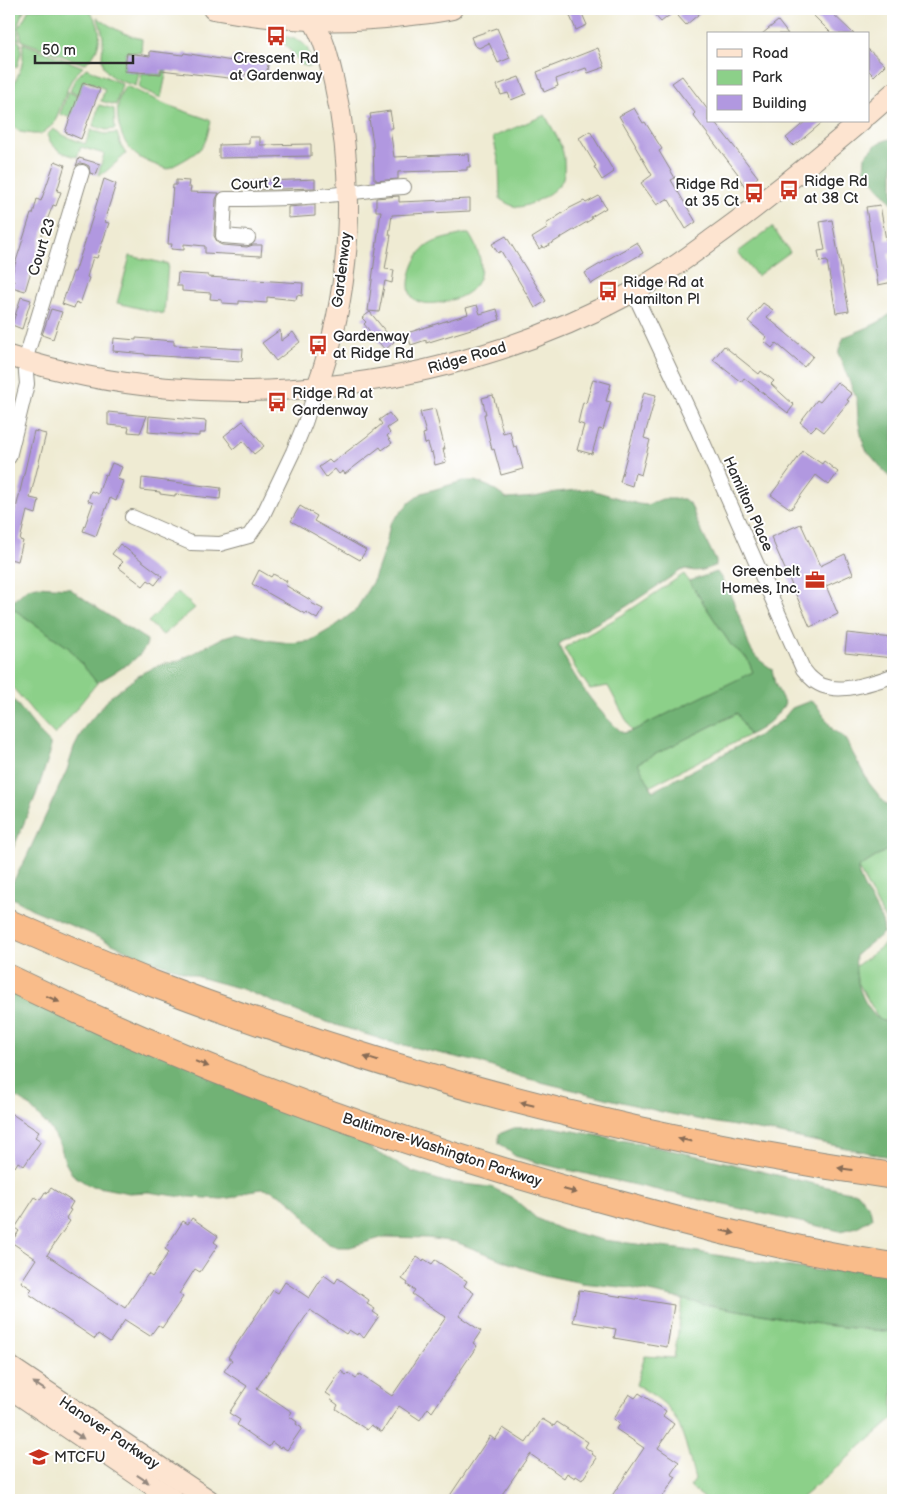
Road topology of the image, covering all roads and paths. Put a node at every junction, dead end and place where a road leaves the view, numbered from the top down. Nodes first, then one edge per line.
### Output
1 (213, 9) edge
2 (452, 9) edge
3 (310, 15) edge
4 (893, 93) edge
5 (870, 113) edge
6 (860, 122) edge
7 (82, 172) dead end
8 (404, 187) dead end
9 (347, 192) junction
10 (248, 238) dead end
11 (633, 292) junction
12 (17, 359) edge
13 (317, 387) junction
14 (9, 457) edge
15 (132, 517) dead end
16 (893, 676) edge
17 (9, 923) edge
18 (9, 978) edge
19 (893, 1176) edge
20 (893, 1266) edge
21 (9, 1366) edge
22 (9, 1388) edge
23 (174, 1500) edge
24 (209, 1500) edge

1 - 3 street
2 - 3 street
3 - 9 street, Gardenway
4 - 5 street
6 - 11 street, Ridge Road
7 - 12 street, Court 23
8 - 9 street
9 - 10 street, Court 2
9 - 13 street, Gardenway
11 - 13 street, Ridge Road
11 - 16 street, Hamilton Place
12 - 13 street, Ridge Road
12 - 14 street, Court 23
13 - 15 street, Gardenway
19 -> 17 highway
18 -> 20 highway, Baltimore-Washington Parkway
24 -> 21 street, Hanover Parkway
22 -> 23 street, Hanover Parkway

